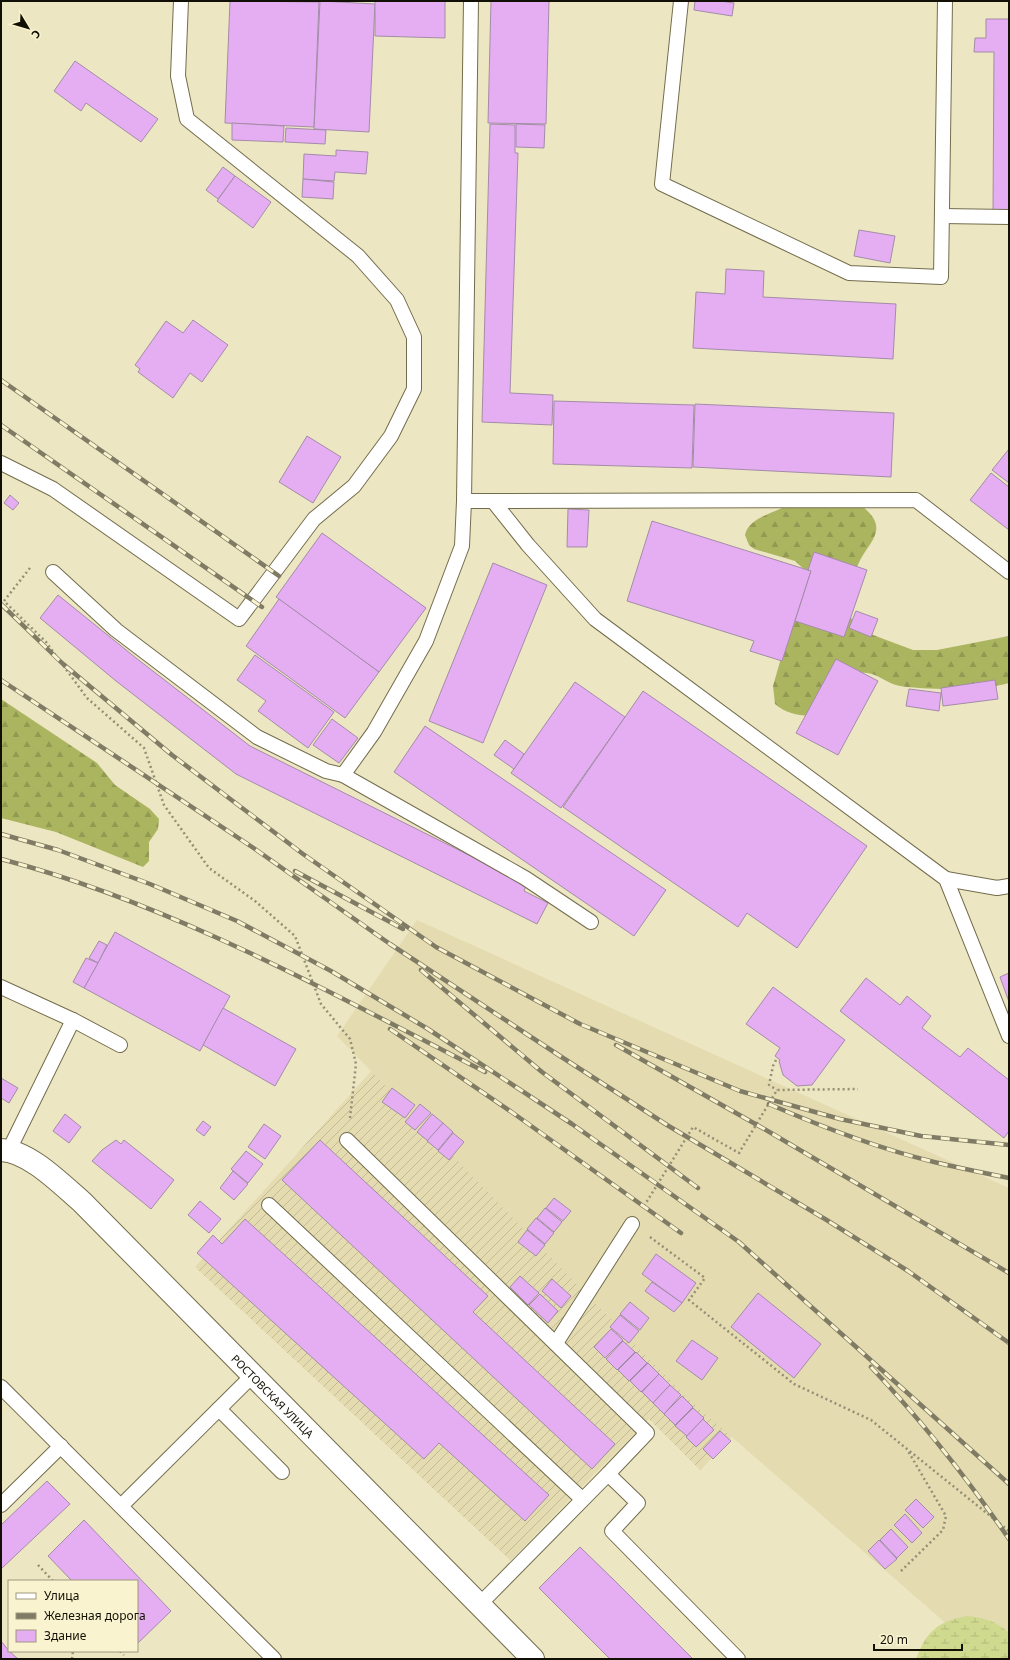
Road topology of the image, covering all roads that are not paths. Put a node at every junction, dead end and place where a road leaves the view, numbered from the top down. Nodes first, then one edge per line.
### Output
1 (181, 1) edge
2 (471, 1) edge
3 (681, 1) edge
4 (945, 1) edge
5 (942, 216) junction
6 (1009, 217) edge
7 (1, 463) edge
8 (464, 501) junction
9 (493, 501) junction
10 (53, 572) road end
11 (1009, 572) edge
12 (343, 775) junction
13 (946, 879) junction
14 (1009, 886) edge
15 (591, 922) dead end
16 (1, 987) edge
17 (73, 1020) junction
18 (1009, 1036) edge
19 (120, 1045) dead end
20 (348, 1140) road end
21 (5, 1150) edge
22 (269, 1205) dead end
23 (632, 1224) road end
24 (556, 1343) junction
25 (252, 1376) junction
26 (1, 1387) edge
27 (219, 1409) junction
28 (61, 1446) junction
29 (282, 1472) dead end
30 (608, 1474) junction
31 (582, 1499) junction
32 (1, 1505) edge
33 (121, 1506) junction
34 (479, 1604) junction
35 (523, 1656) edge
36 (274, 1659) edge
37 (738, 1659) edge

1 - 7 lane
2 - 8 lane
3 - 5 lane
4 - 5 lane
5 - 6 lane
8 - 9 lane
8 - 12 lane
9 - 11 lane
9 - 13 lane
10 - 12 lane
12 - 15 lane
13 - 14 lane
13 - 18 lane
16 - 17 lane
17 - 19 lane
17 - 21 lane
20 - 24 lane
21 - 25 street, РОСТОВСКАЯ УЛИЦА
22 - 31 lane
23 - 24 lane
24 - 30 lane
25 - 27 lane
25 - 34 street, РОСТОВСКАЯ УЛИЦА
26 - 28 lane
27 - 29 lane
27 - 33 lane
28 - 32 lane
28 - 33 lane
30 - 31 lane
30 - 37 lane
31 - 34 lane
33 - 36 lane
34 - 35 street, РОСТОВСКАЯ УЛИЦА

